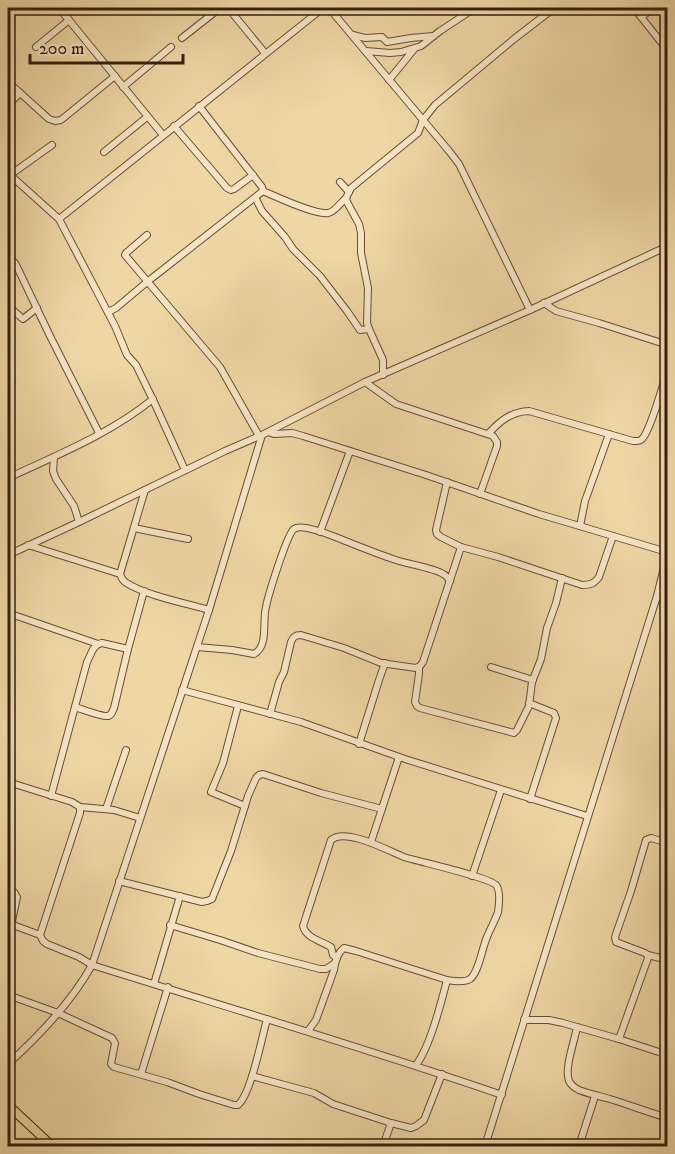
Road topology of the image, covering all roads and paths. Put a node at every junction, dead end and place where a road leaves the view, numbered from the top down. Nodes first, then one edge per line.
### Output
1 (16, 8) edge
2 (59, 8) edge
3 (220, 8) edge
4 (228, 8) edge
5 (323, 8) edge
6 (329, 8) edge
7 (475, 8) edge
8 (634, 8) edge
9 (654, 8) edge
10 (552, 9) edge
11 (9, 13) dead end
12 (641, 17) junction
13 (69, 20) junction
14 (352, 34) junction
15 (433, 36) junction
16 (182, 38) dead end
17 (36, 46) dead end
18 (171, 47) dead end
19 (416, 48) junction
20 (366, 51) junction
21 (668, 51) edge
22 (265, 53) junction
23 (115, 76) junction
24 (389, 80) junction
25 (8, 82) edge
26 (123, 87) junction
27 (20, 93) junction
28 (8, 105) edge
29 (199, 106) junction
30 (147, 117) junction
31 (423, 120) junction
32 (174, 126) junction
33 (163, 135) junction
34 (52, 145) dead end
35 (104, 152) dead end
36 (9, 174) edge
37 (253, 175) junction
38 (340, 182) dead end
39 (264, 191) junction
40 (348, 195) junction
41 (256, 199) junction
42 (59, 219) junction
43 (147, 235) dead end
44 (668, 246) edge
45 (8, 256) edge
46 (147, 282) junction
47 (544, 303) junction
48 (8, 306) edge
49 (37, 308) junction
50 (530, 310) junction
51 (108, 312) junction
52 (369, 329) junction
53 (668, 345) edge
54 (668, 369) edge
55 (8, 374) edge
56 (383, 375) junction
57 (364, 382) junction
58 (8, 392) edge
59 (153, 399) junction
60 (99, 433) junction
61 (489, 433) junction
62 (263, 434) junction
63 (609, 434) junction
64 (350, 451) junction
65 (54, 457) junction
66 (185, 470) junction
67 (8, 478) edge
68 (447, 482) junction
69 (145, 490) junction
70 (480, 494) junction
71 (79, 522) junction
72 (580, 526) junction
73 (134, 528) junction
74 (320, 532) junction
75 (613, 536) junction
76 (188, 539) dead end
77 (28, 545) junction
78 (461, 547) junction
79 (667, 552) edge
80 (8, 555) edge
81 (454, 566) junction
82 (443, 573) junction
83 (120, 574) junction
84 (562, 578) junction
85 (450, 580) junction
86 (144, 591) junction
87 (657, 596) junction
88 (668, 599) edge
89 (209, 610) junction
90 (8, 614) edge
91 (98, 644) junction
92 (196, 647) junction
93 (128, 649) junction
94 (385, 663) junction
95 (419, 667) junction
96 (491, 667) dead end
97 (533, 680) junction
98 (182, 690) junction
99 (529, 704) junction
100 (238, 706) junction
101 (75, 707) junction
102 (270, 714) junction
103 (359, 744) junction
104 (126, 750) dead end
105 (399, 757) junction
106 (8, 782) edge
107 (501, 790) junction
108 (51, 796) junction
109 (530, 799) junction
110 (245, 806) junction
111 (80, 807) junction
112 (106, 809) junction
113 (382, 809) junction
114 (587, 816) junction
115 (140, 818) junction
116 (371, 842) junction
117 (668, 843) edge
118 (472, 876) junction
119 (119, 881) junction
120 (8, 890) edge
121 (180, 896) junction
122 (12, 923) junction
123 (170, 925) junction
124 (8, 931) edge
125 (40, 935) junction
126 (648, 955) junction
127 (668, 960) edge
128 (336, 961) junction
129 (92, 965) junction
130 (447, 980) junction
131 (154, 984) junction
132 (168, 987) junction
133 (8, 995) edge
134 (58, 1013) junction
135 (267, 1019) junction
136 (524, 1020) junction
137 (577, 1027) junction
138 (308, 1031) junction
139 (619, 1039) junction
140 (668, 1055) edge
141 (8, 1064) edge
142 (416, 1065) junction
143 (141, 1074) junction
144 (442, 1074) junction
145 (252, 1076) junction
146 (502, 1095) junction
147 (595, 1096) junction
148 (8, 1105) edge
149 (668, 1118) edge
150 (391, 1123) junction
151 (52, 1146) edge
152 (383, 1146) edge
153 (485, 1146) edge
154 (579, 1146) edge

1 - 11 street
2 - 13 street
3 - 16 street
4 - 22 street
5 - 22 street
6 - 14 street
7 - 15 street
8 - 12 street
9 - 12 street
10 - 31 street
12 - 21 street
13 - 17 street
13 - 23 street
14 - 15 street
14 - 20 street
15 - 19 street
18 - 26 street
19 - 20 street
19 - 24 street
20 - 24 street
22 - 29 street
23 - 26 street
23 - 27 street
24 - 31 street
25 - 27 street
26 - 30 street
27 - 28 street
29 - 32 street
29 - 37 street
30 - 33 street
30 - 35 street
31 - 40 street
31 - 50 street
32 - 33 street
32 - 37 street
33 - 42 street
34 - 36 street
36 - 42 street
37 - 39 street
38 - 40 street
39 - 40 street
39 - 41 street
40 - 52 street
41 - 46 street
41 - 52 street
42 - 51 street
43 - 46 street
44 - 47 street
45 - 49 street
46 - 51 street
46 - 62 street
47 - 50 street
47 - 53 street
48 - 49 street
49 - 60 street
50 - 56 street
51 - 59 street
52 - 56 street
54 - 63 street
55 - 58 street
56 - 57 street
57 - 61 street
57 - 62 street
59 - 60 street
59 - 66 street
60 - 65 street
61 - 63 street
61 - 70 street
62 - 64 street
62 - 66 street
62 - 89 street
63 - 72 street
64 - 68 street
64 - 74 street
65 - 67 street
65 - 71 street
66 - 69 street
68 - 70 street
68 - 78 street
69 - 71 street
69 - 73 street
70 - 72 street
71 - 77 street
72 - 75 street
73 - 76 street
73 - 83 street
74 - 82 street
74 - 92 street
75 - 79 street
75 - 84 street
77 - 80 street
77 - 83 street
78 - 81 street
78 - 84 street
79 - 87 street
81 - 82 street
81 - 85 street
82 - 85 street
83 - 86 street
84 - 97 street
85 - 95 street
86 - 89 street
86 - 93 street
87 - 88 street
87 - 114 street
89 - 92 street
90 - 91 street
91 - 93 street
91 - 101 street
92 - 98 street
93 - 101 street
94 - 95 street
94 - 102 street
94 - 103 street
95 - 99 street
96 - 97 street
97 - 99 street
98 - 100 street
98 - 115 street
99 - 109 street
100 - 102 street
100 - 110 street
101 - 108 street
102 - 103 street
103 - 105 street
104 - 112 street
105 - 107 street
105 - 113 street
106 - 108 street
107 - 109 street
107 - 118 street
108 - 111 street
109 - 114 street
110 - 113 street
110 - 121 street
111 - 112 street
111 - 125 street
112 - 115 street
113 - 116 street
114 - 136 street
115 - 119 street
116 - 118 street
116 - 128 street
117 - 126 street
118 - 130 street
119 - 121 street
119 - 129 street
120 - 122 street
121 - 123 street
122 - 124 street
122 - 125 street
123 - 128 street
123 - 131 street
125 - 129 street
126 - 127 street
126 - 139 street
128 - 130 street
128 - 138 street
129 - 131 street
129 - 134 street
130 - 142 street
131 - 132 street
132 - 135 street
132 - 143 street
133 - 134 street
134 - 141 street
134 - 143 street
135 - 138 street
135 - 145 street
136 - 137 street
136 - 146 street
137 - 139 street
137 - 147 street
138 - 142 street
139 - 140 street
142 - 144 street
143 - 145 street
144 - 146 street
144 - 150 street
145 - 150 street
146 - 153 street
147 - 149 street
147 - 154 street
148 - 151 highway
150 - 152 street

